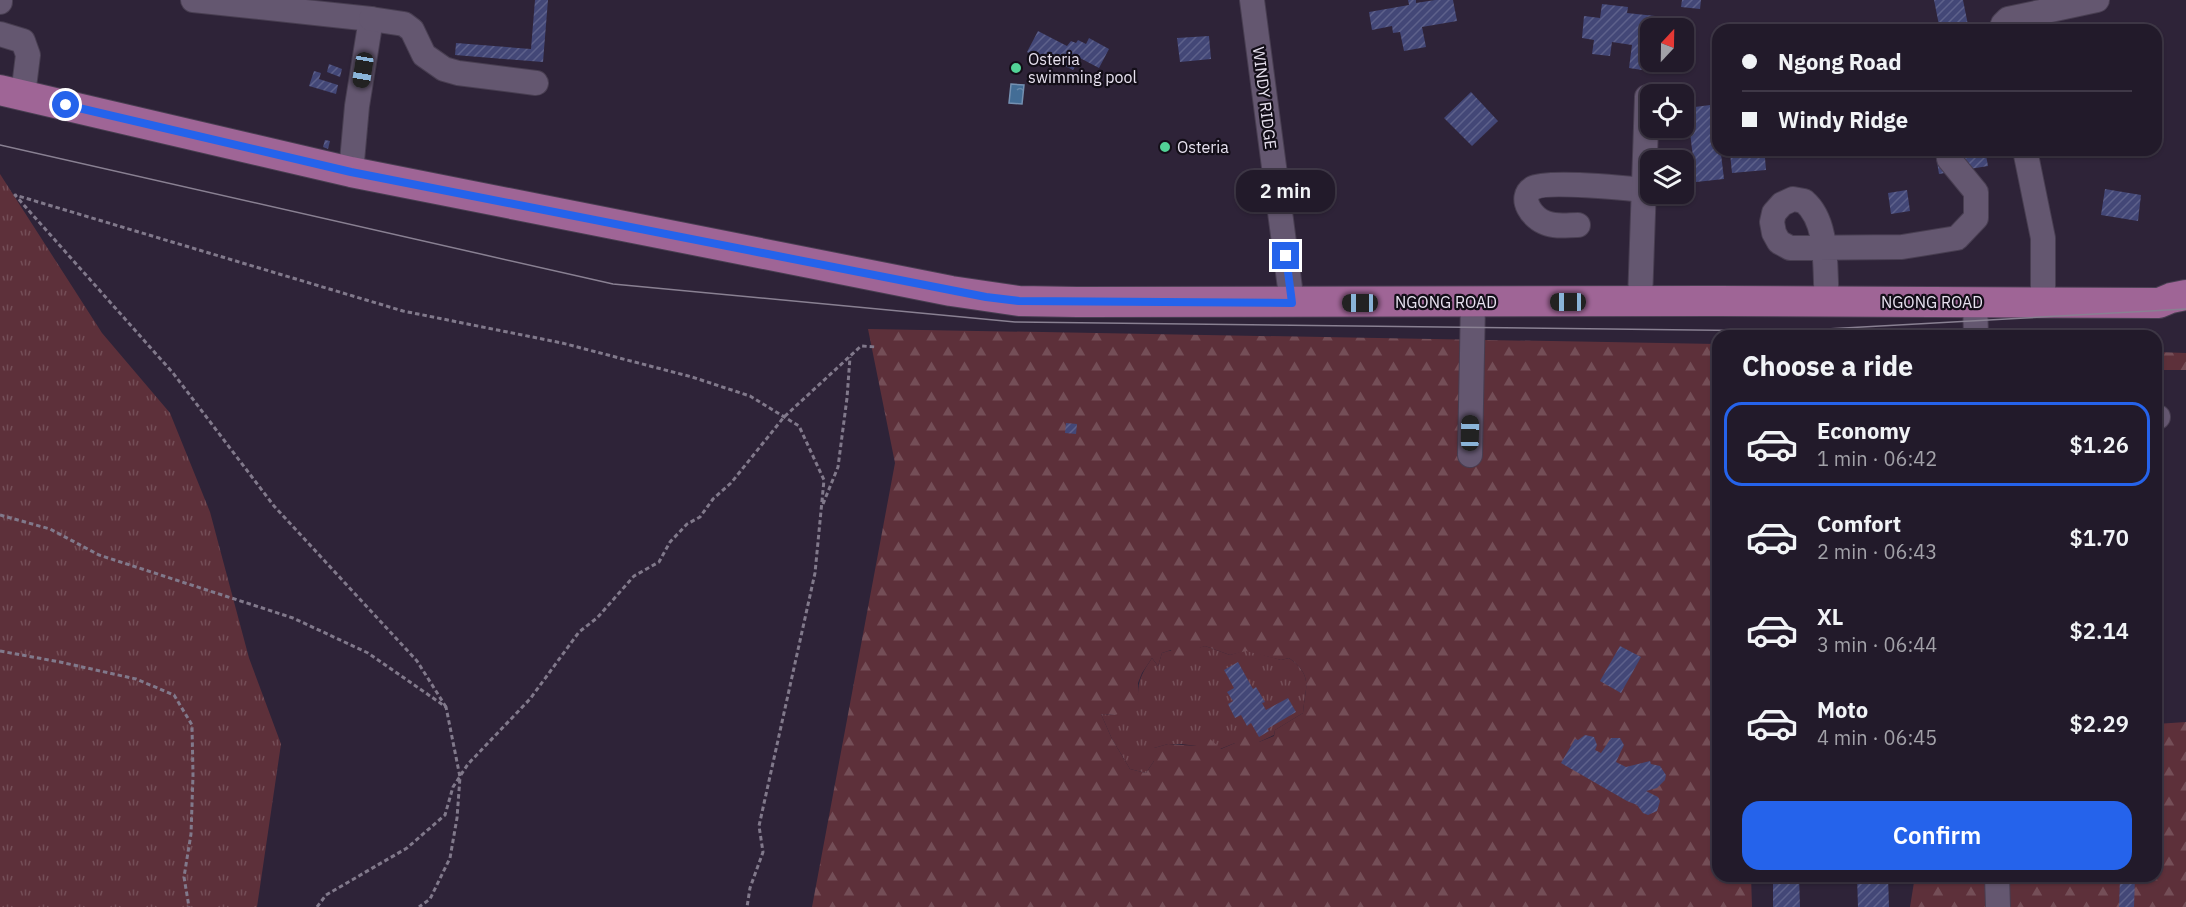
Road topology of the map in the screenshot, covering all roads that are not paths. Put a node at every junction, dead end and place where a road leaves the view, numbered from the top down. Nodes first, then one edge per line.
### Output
1 (194, 0) edge
2 (1252, 0) edge
3 (2097, 0) edge
4 (371, 19) junction
5 (2003, 24) edge
6 (0, 34) edge
7 (536, 83) dead end
8 (11, 92) edge
9 (1948, 156) edge
10 (2026, 156) edge
11 (351, 172) junction
12 (1640, 190) edge
13 (1643, 204) edge
14 (1578, 225) dead end
15 (1640, 301) junction
16 (1473, 302) junction
17 (1827, 302) junction
18 (1976, 302) junction
19 (1292, 303) junction
20 (2043, 303) junction
21 (2177, 304) edge
22 (1976, 330) edge
23 (1470, 455) dead end
24 (1997, 882) edge
25 (1998, 907) edge

1 - 4 street
2 - 19 street, WINDY RIDGE
3 - 5 street
4 - 7 street
4 - 11 street
6 - 8 street
8 - 11 main road, NGONG ROAD
9 - 17 street
10 - 20 street
11 - 19 main road, NGONG ROAD
12 - 14 street
13 - 15 street
15 - 16 main road, NGONG ROAD
15 - 17 main road, NGONG ROAD
16 - 19 main road, NGONG ROAD
16 - 23 street
17 - 18 main road, NGONG ROAD
18 - 20 main road, NGONG ROAD
18 - 22 street
20 - 21 main road, NGONG ROAD
24 - 25 street

